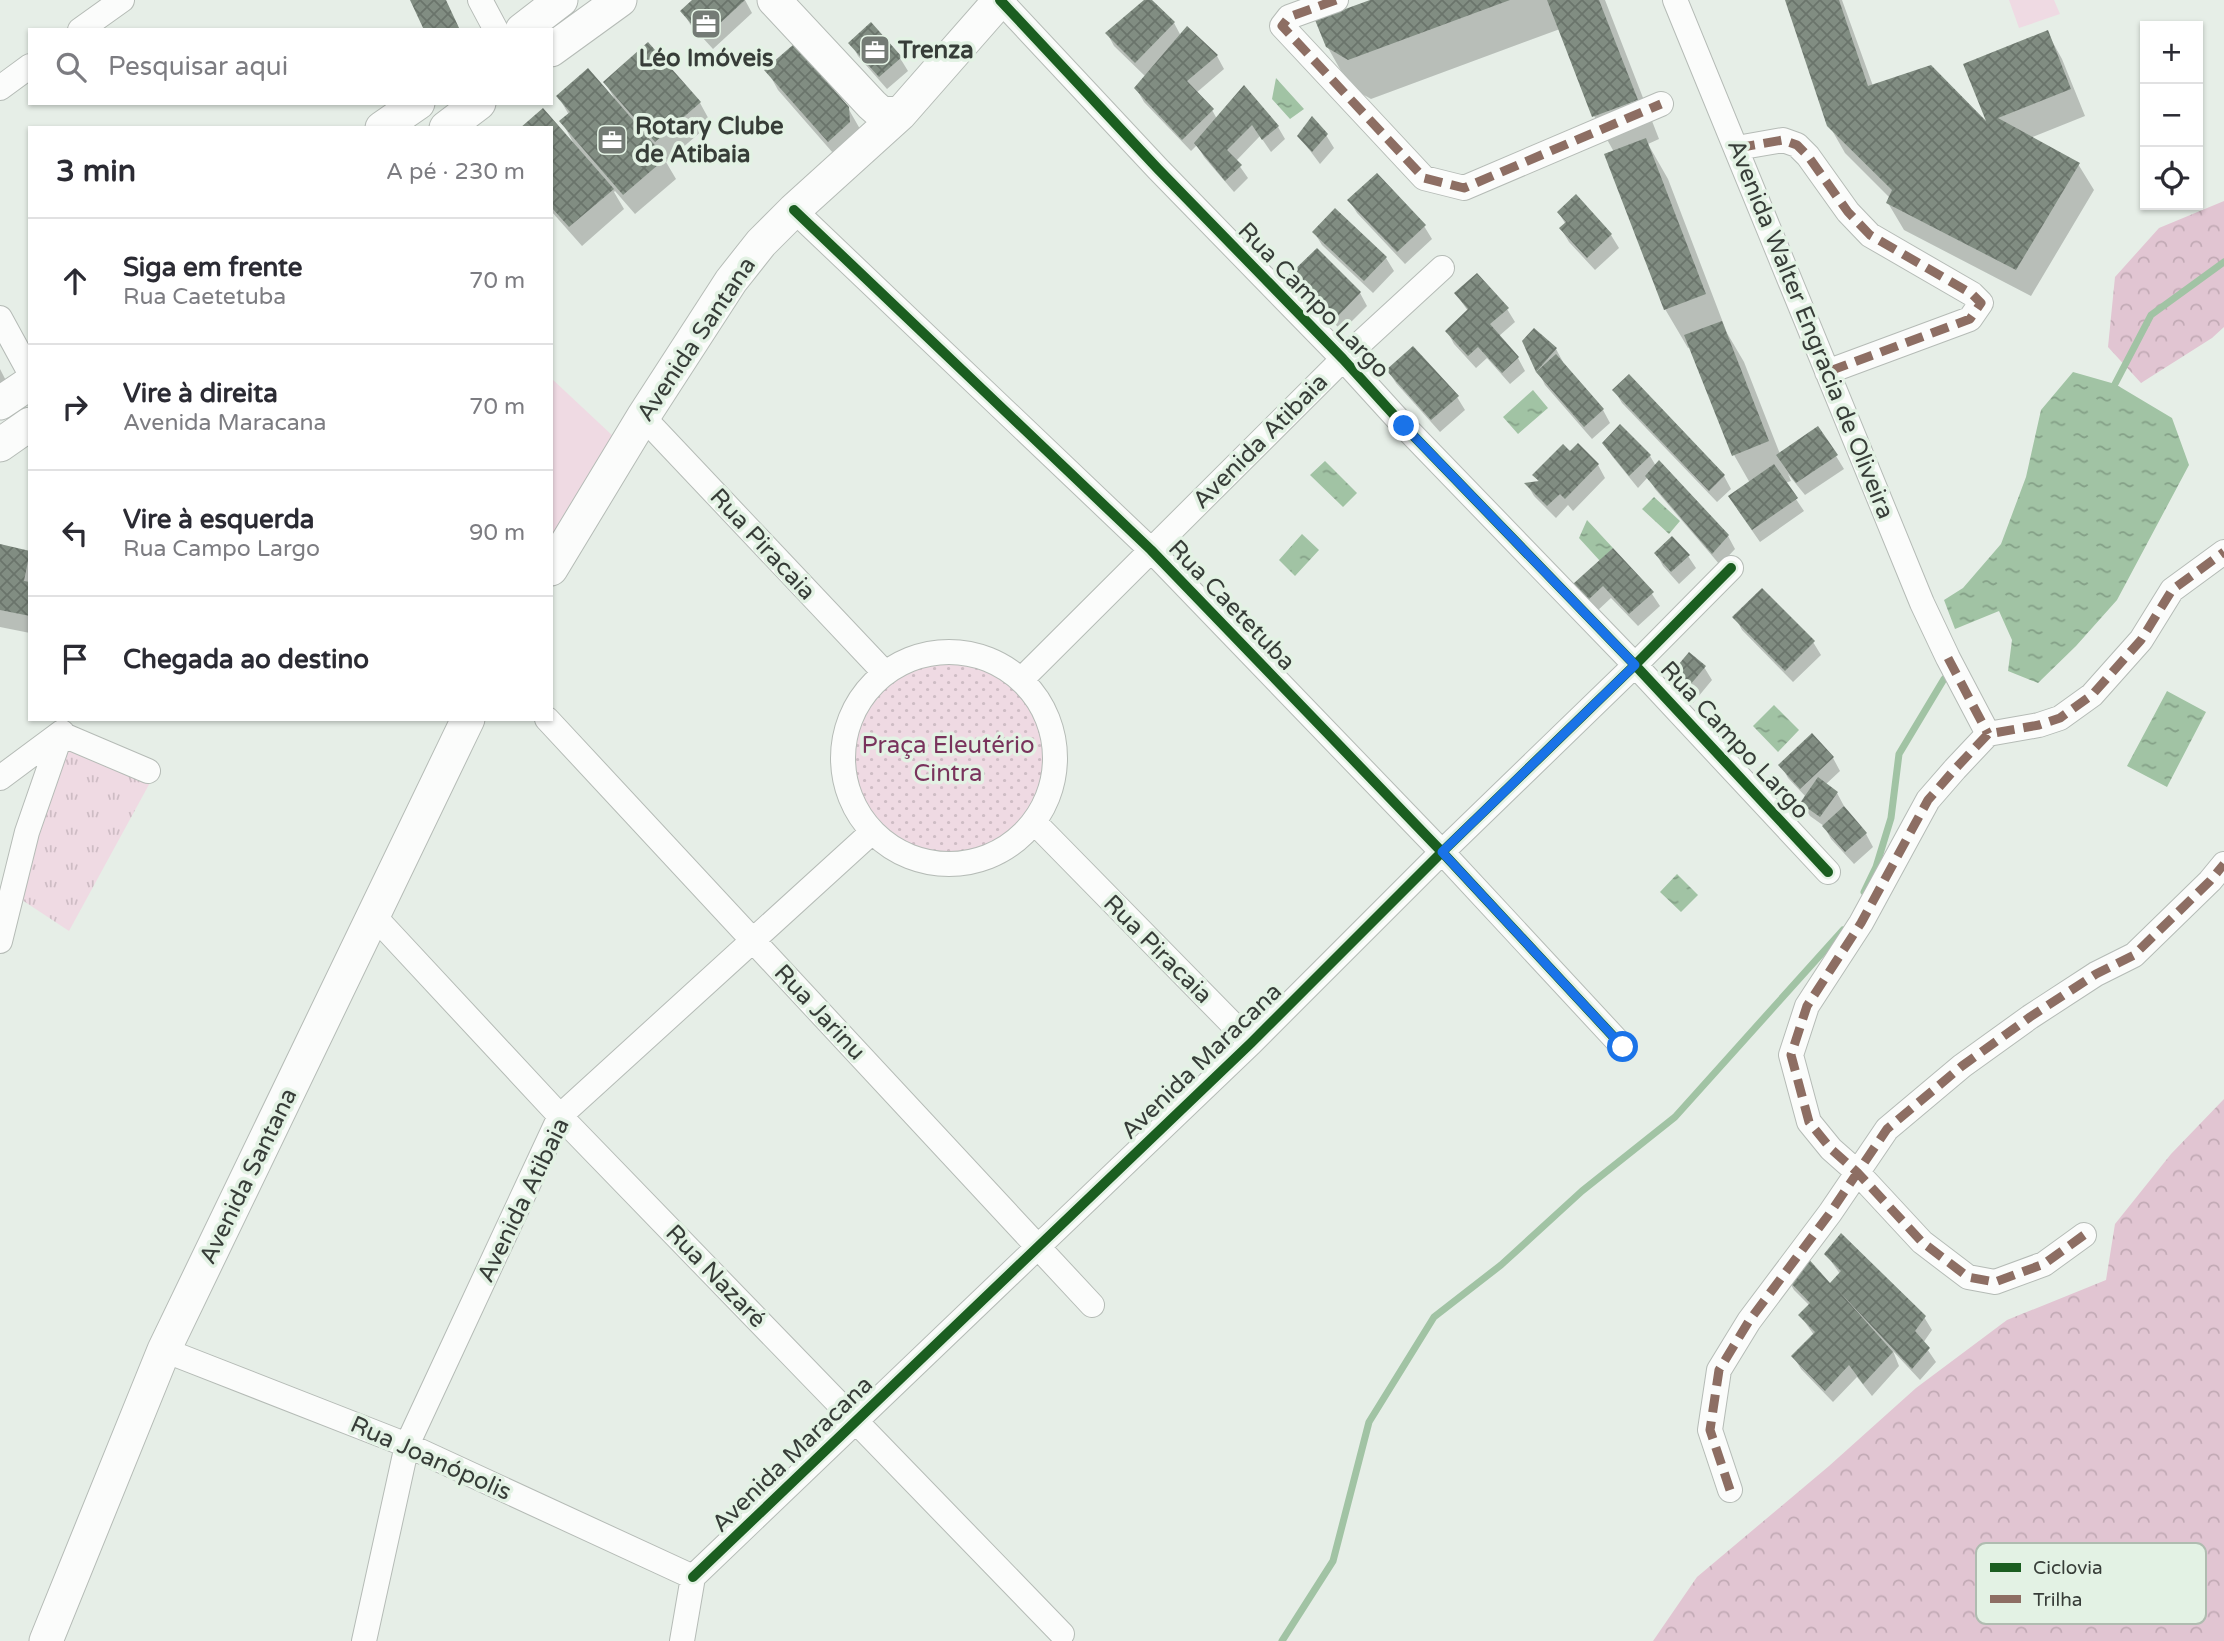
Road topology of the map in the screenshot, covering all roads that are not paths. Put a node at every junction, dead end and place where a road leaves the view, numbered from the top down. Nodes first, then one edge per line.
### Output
1 (122, 0) edge
2 (480, 0) edge
3 (561, 0) edge
4 (620, 0) edge
5 (774, 0) edge
6 (1000, 0) edge
7 (1336, 0) edge
8 (1675, 0) edge
9 (83, 28) edge
10 (495, 28) edge
11 (525, 28) edge
12 (553, 49) edge
13 (28, 67) edge
14 (0, 88) edge
15 (1661, 104) dead end
16 (415, 105) edge
17 (476, 105) edge
18 (882, 118) junction
19 (385, 126) edge
20 (449, 126) edge
21 (1737, 148) junction
22 (794, 210) junction
23 (1441, 268) dead end
24 (0, 318) edge
25 (1343, 359) junction
26 (28, 369) edge
27 (1827, 372) junction
28 (28, 384) edge
29 (0, 403) edge
30 (643, 417) junction
31 (28, 425) edge
32 (0, 445) edge
33 (1151, 551) junction
34 (2224, 552) edge
35 (553, 566) edge
36 (1731, 568) dead end
37 (1635, 665) junction
38 (883, 671) junction
39 (1023, 678) junction
40 (467, 721) edge
41 (549, 721) edge
42 (65, 727) edge
43 (1988, 734) junction
44 (148, 771) dead end
45 (0, 778) edge
46 (1036, 824) junction
47 (872, 832) junction
48 (1442, 852) junction
49 (2224, 864) edge
50 (1828, 872) dead end
51 (373, 915) junction
52 (752, 939) junction
53 (0, 941) edge
54 (1251, 1043) junction
55 (1623, 1047) dead end
56 (560, 1116) junction
57 (1857, 1172) junction
58 (2084, 1236) dead end
59 (1039, 1248) junction
60 (1092, 1305) dead end
61 (164, 1350) junction
62 (857, 1420) junction
63 (407, 1445) junction
64 (1730, 1490) dead end
65 (693, 1577) junction
66 (1062, 1634) dead end
67 (46, 1641) edge
68 (364, 1641) edge
69 (682, 1641) edge

1 - 9 street
2 - 10 street
3 - 11 street
4 - 12 street
5 - 18 street
6 - 18 street, Avenida Santana
6 - 25 street, Rua Campo Largo
7 - 15 street
8 - 21 street, Avenida Walter Engracia de Oliveira
13 - 14 street
16 - 19 street
17 - 20 street
18 - 22 street, Avenida Santana
21 - 27 street, Avenida Walter Engracia de Oliveira
21 - 27 street
22 - 30 street, Avenida Santana
22 - 33 street, Rua Caetetuba
23 - 25 street, Avenida Atibaia
24 - 26 street
25 - 33 street, Avenida Atibaia
25 - 37 street, Rua Campo Largo
27 - 43 street, Avenida Walter Engracia de Oliveira
28 - 29 street
30 - 35 street, Avenida Santana
30 - 38 street, Rua Piracaia
31 - 32 street
33 - 39 street, Avenida Atibaia
33 - 48 street, Rua Caetetuba
34 - 43 street
36 - 37 street, Avenida Maracana
37 - 48 street, Avenida Maracana
37 - 50 street, Rua Campo Largo
38 - 39 street
38 - 47 street
39 - 46 street
40 - 51 street, Avenida Santana
41 - 52 street, Rua Jarinu
42 - 44 street
42 - 45 street
42 - 53 street
43 - 57 street
46 - 47 street
46 - 54 street, Rua Piracaia
47 - 52 street, Avenida Atibaia
48 - 54 street, Avenida Maracana
48 - 55 street, Rua Caetetuba
49 - 57 street
51 - 56 street, Rua Nazaré
51 - 61 street, Avenida Santana
52 - 56 street, Avenida Atibaia
52 - 59 street, Rua Jarinu
54 - 59 street, Avenida Maracana
56 - 62 street, Rua Nazaré
56 - 63 street, Avenida Atibaia
57 - 58 street
57 - 64 street
59 - 60 street, Rua Jarinu
59 - 62 street, Avenida Maracana
61 - 63 street, Rua Joanópolis
61 - 67 street, Avenida Santana
62 - 65 street, Avenida Maracana
62 - 66 street, Rua Nazaré
63 - 65 street, Rua Joanópolis
63 - 68 street, Avenida Atibaia
65 - 69 street

